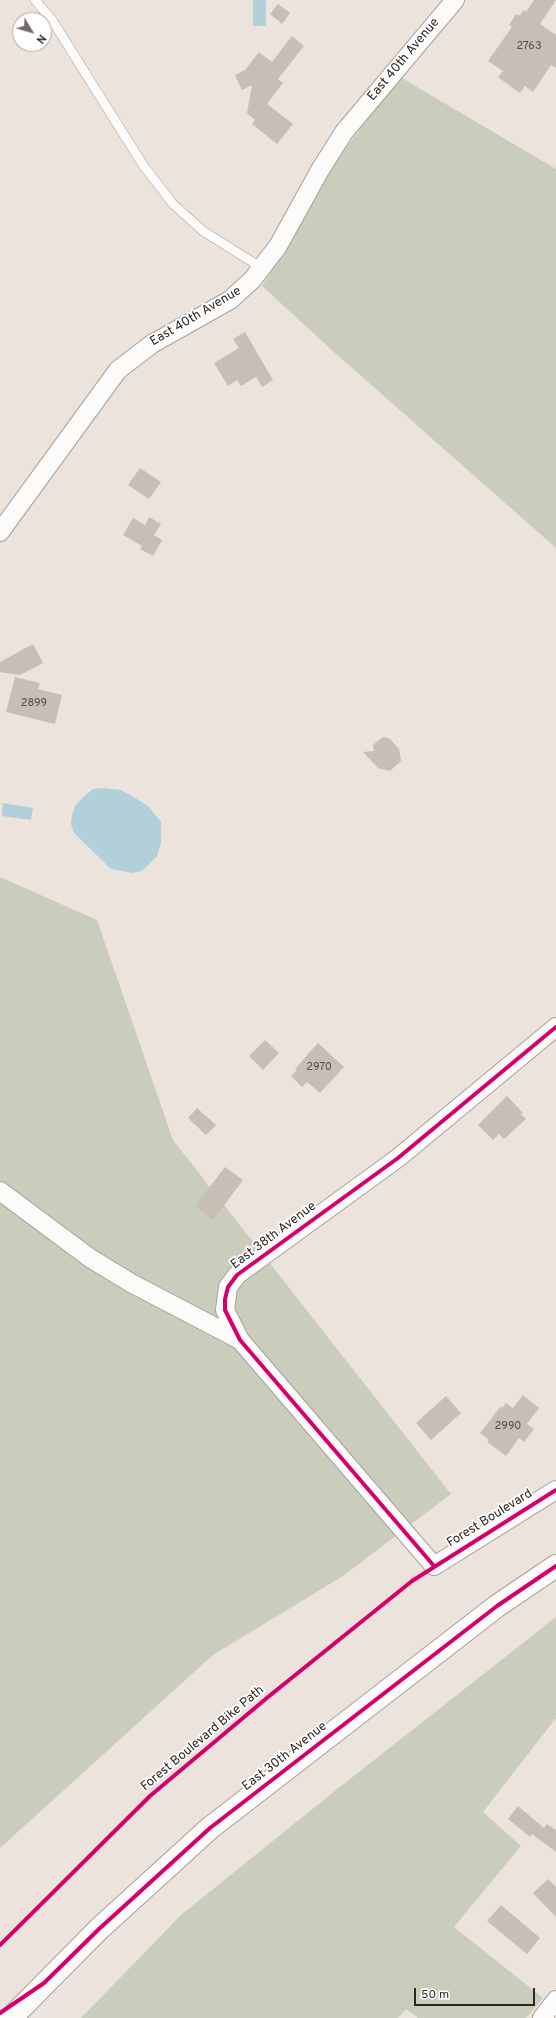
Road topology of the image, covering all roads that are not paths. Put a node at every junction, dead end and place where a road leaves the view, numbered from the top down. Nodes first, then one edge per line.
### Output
1 (34, 0) edge
2 (455, 0) edge
3 (262, 268) junction
4 (0, 532) edge
5 (556, 1027) edge
6 (0, 1191) edge
7 (240, 1340) junction
8 (556, 1490) edge
9 (434, 1566) joint
10 (556, 1566) edge
11 (44, 1983) junction
12 (556, 2000) edge
13 (0, 2013) edge
14 (11, 2018) edge
15 (542, 2018) edge

1 - 3 lane
2 - 3 street, East 40th Avenue
3 - 4 street, East 40th Avenue
5 - 7 street, East 38th Avenue
6 - 7 street, East 38th Avenue
7 - 9 street, East 38th Avenue
8 - 9 street, Forest Boulevard
10 - 11 main road, East 30th Avenue
11 - 13 main road
11 - 14 main road, East 30th Avenue
12 - 15 street

